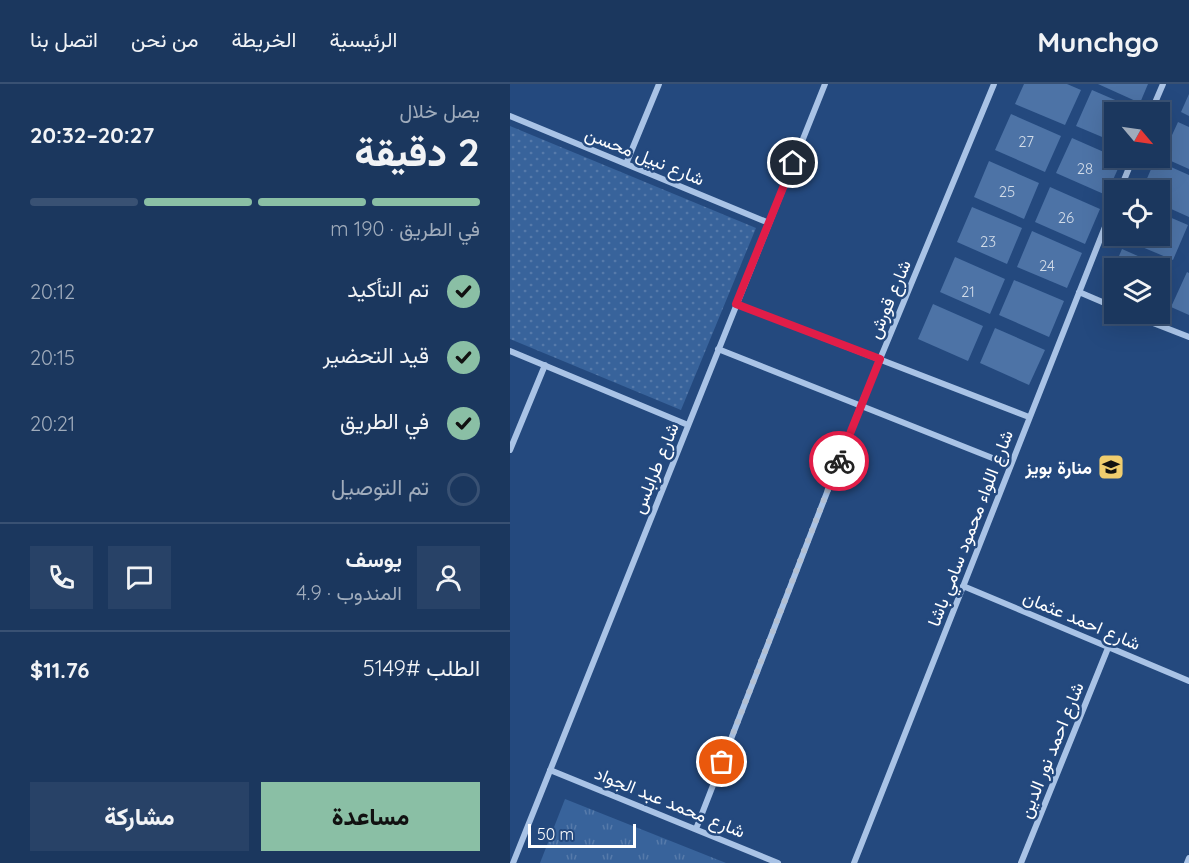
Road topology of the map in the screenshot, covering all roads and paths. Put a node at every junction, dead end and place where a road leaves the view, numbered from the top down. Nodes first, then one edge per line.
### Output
1 (659, 84) edge
2 (825, 84) edge
3 (994, 84) edge
4 (1163, 84) edge
5 (1155, 102) edge
6 (510, 116) edge
7 (627, 164) junction
8 (769, 223) junction
9 (1104, 229) edge
10 (1079, 292) junction
11 (1104, 303) edge
12 (736, 304) junction
13 (1155, 324) edge
14 (1189, 338) edge
15 (718, 349) junction
16 (510, 351) edge
17 (880, 359) junction
18 (545, 365) junction
19 (861, 405) junction
20 (1029, 417) junction
21 (688, 425) junction
22 (510, 450) edge
23 (1010, 465) junction
24 (963, 586) junction
25 (1108, 648) junction
26 (1189, 681) edge
27 (550, 770) junction
28 (696, 830) junction
29 (1189, 858) edge
30 (513, 863) edge
31 (778, 863) edge
32 (854, 863) edge
33 (1021, 863) edge
34 (1187, 863) edge

1 - 7 street
2 - 8 street, شارع طرابلس
3 - 17 street, شارع قورش
4 - 5 street
6 - 7 street, شارع نبيل محسن
7 - 8 street, شارع نبيل محسن
8 - 12 street, شارع طرابلس
9 - 10 street, شارع اللواء محمود سامي باشا
10 - 11 street
10 - 20 street, شارع اللواء محمود سامي باشا
12 - 15 street, شارع طرابلس
12 - 17 street
13 - 14 street
15 - 19 street
15 - 21 street, شارع طرابلس
16 - 18 street
17 - 19 street, شارع قورش
17 - 20 street
18 - 21 street
18 - 22 street
19 - 23 street
19 - 28 street, شارع قورش
20 - 23 street, شارع اللواء محمود سامي باشا
21 - 27 street, شارع طرابلس
23 - 24 street, شارع اللواء محمود سامي باشا
24 - 25 street, شارع احمد عثمان
24 - 32 street, شارع اللواء محمود سامي باشا
25 - 26 street, شارع احمد عثمان
25 - 33 street, شارع احمد نور الدين
27 - 28 street, شارع محمد عبد الجواد
27 - 30 street, شارع طرابلس
28 - 31 street, شارع محمد عبد الجواد
29 - 34 street

